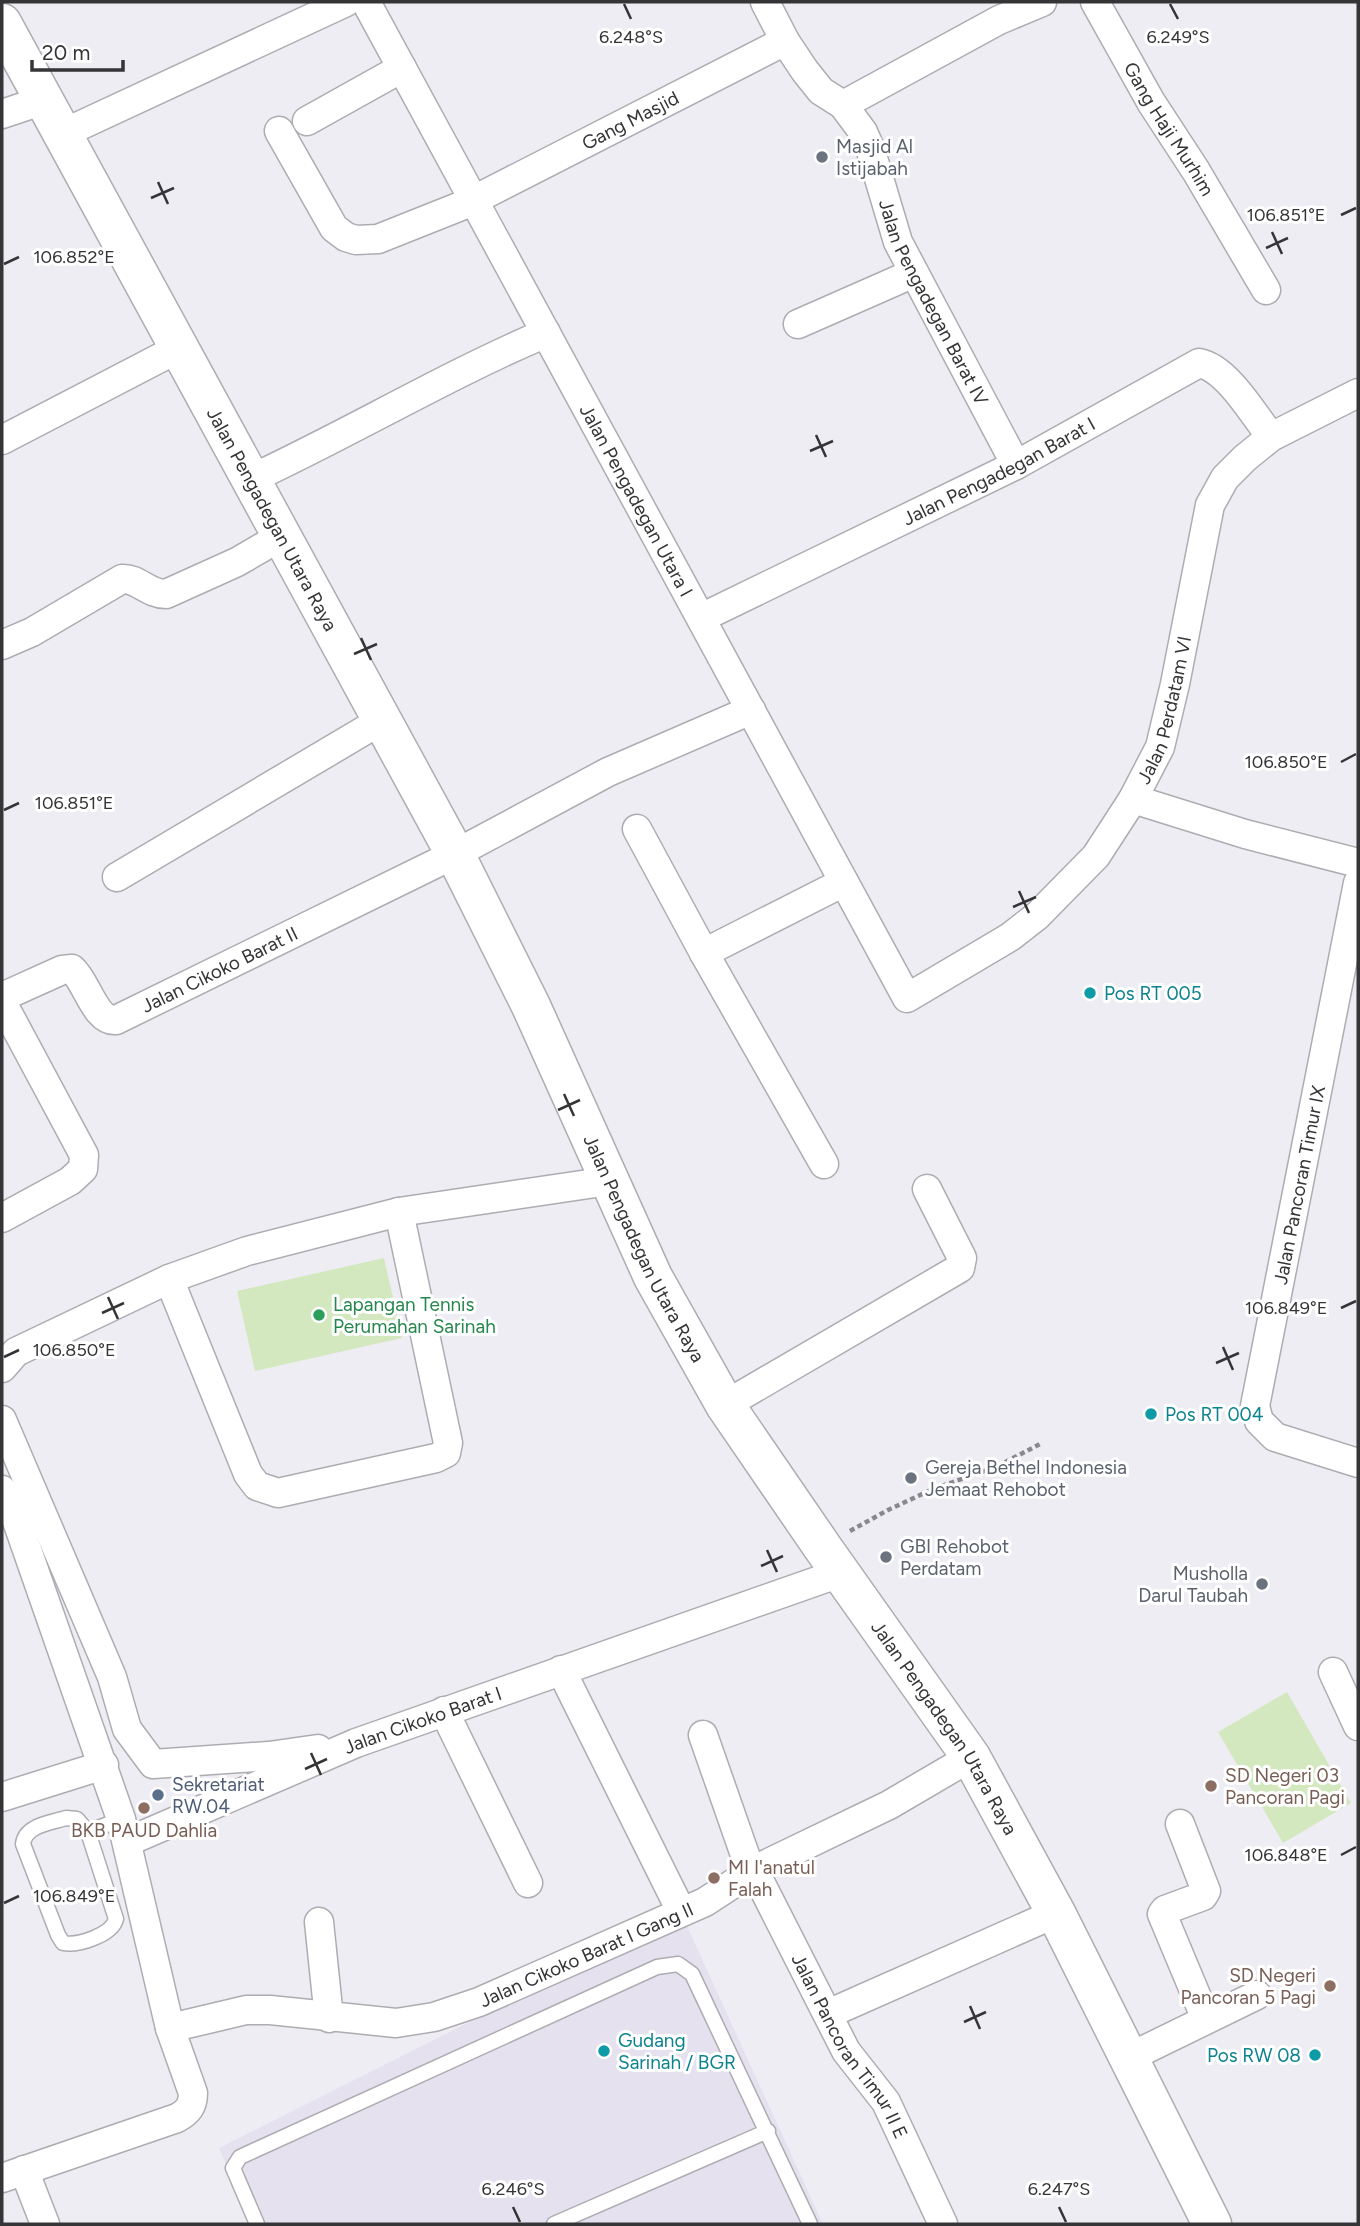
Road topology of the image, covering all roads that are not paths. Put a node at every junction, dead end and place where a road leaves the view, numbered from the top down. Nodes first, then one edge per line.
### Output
1 (346, 2) edge
2 (366, 2) edge
3 (765, 2) edge
4 (1042, 2) edge
5 (1095, 2) edge
6 (2, 23) edge
7 (785, 41) junction
8 (402, 68) junction
9 (44, 100) junction
10 (843, 105) junction
11 (2, 114) edge
12 (307, 121) dead end
13 (279, 131) dead end
14 (62, 134) junction
15 (474, 200) junction
16 (914, 273) junction
17 (1266, 290) dead end
18 (798, 324) dead end
19 (546, 333) junction
20 (179, 348) junction
21 (1358, 393) edge
22 (1271, 437) junction
23 (2, 440) edge
24 (1016, 465) junction
25 (251, 480) junction
26 (282, 536) junction
27 (701, 618) junction
28 (2, 645) edge
29 (751, 710) junction
30 (382, 720) junction
31 (1133, 799) junction
32 (637, 830) dead end
33 (455, 854) junction
34 (1358, 863) edge
35 (117, 877) dead end
36 (844, 882) junction
37 (1358, 883) edge
38 (704, 953) junction
39 (2, 1000) edge
40 (824, 1164) dead end
41 (609, 1181) junction
42 (927, 1189) dead end
43 (399, 1212) junction
44 (2, 1217) edge
45 (169, 1279) junction
46 (2, 1368) edge
47 (725, 1405) junction
48 (2, 1420) edge
49 (1358, 1462) edge
50 (2, 1490) edge
51 (832, 1561) junction
52 (561, 1670) junction
53 (1333, 1672) dead end
54 (444, 1711) junction
55 (1358, 1726) edge
56 (703, 1735) dead end
57 (356, 1743) junction
58 (971, 1757) junction
59 (104, 1765) junction
60 (2, 1797) edge
61 (1180, 1824) dead end
62 (124, 1830) junction
63 (88, 1832) junction
64 (752, 1871) junction
65 (528, 1883) dead end
66 (681, 1911) junction
67 (1056, 1913) junction
68 (318, 1922) dead end
69 (1257, 1996) dead end
70 (828, 2014) junction
71 (330, 2018) junction
72 (1206, 2019) junction
73 (170, 2028) junction
74 (1130, 2057) junction
75 (768, 2131) junction
76 (8, 2172) edge
77 (44, 2224) edge
78 (257, 2224) edge
79 (554, 2224) edge
80 (810, 2224) edge
81 (943, 2224) edge
82 (1212, 2224) edge

1 - 14 street
2 - 8 street, Jalan Pengadegan Utara I
3 - 7 street, Jalan Pengadegan Barat IV
4 - 10 street
5 - 17 street, Gang Haji Murhim
6 - 9 street, Jalan Pengadegan Utara Raya
7 - 10 street, Jalan Pengadegan Barat IV
7 - 15 street, Gang Masjid
8 - 12 street
8 - 15 street, Jalan Pengadegan Utara I
9 - 11 street
9 - 14 street, Jalan Pengadegan Utara Raya
10 - 16 street, Jalan Pengadegan Barat IV
13 - 15 street, Gang Masjid
14 - 20 street, Jalan Pengadegan Utara Raya
15 - 19 street, Jalan Pengadegan Utara I
16 - 18 street
16 - 24 street, Jalan Pengadegan Barat IV
19 - 25 street
19 - 27 street, Jalan Pengadegan Utara I
20 - 23 street
20 - 25 street, Jalan Pengadegan Utara Raya
21 - 22 street, Jalan Perdatam VI
22 - 24 street, Jalan Pengadegan Barat I
22 - 31 street, Jalan Perdatam VI
24 - 27 street, Jalan Pengadegan Barat I
25 - 26 street, Jalan Pengadegan Utara Raya
26 - 28 street
26 - 30 street, Jalan Pengadegan Utara Raya
27 - 29 street, Jalan Pengadegan Utara I
29 - 33 street
29 - 36 street
30 - 33 street, Jalan Pengadegan Utara Raya
30 - 35 street
31 - 34 street
31 - 36 street, Jalan Perdatam VI
32 - 38 street
33 - 39 street, Jalan Cikoko Barat II
33 - 41 street, Jalan Pengadegan Utara Raya
36 - 38 street
37 - 49 street, Jalan Pancoran Timur IX
38 - 40 street
39 - 44 street
41 - 43 street
41 - 47 street, Jalan Pengadegan Utara Raya
42 - 47 street
43 - 45 street
43 - 45 street
45 - 46 street
47 - 51 street, Jalan Pengadegan Utara Raya
48 - 57 street
50 - 59 street
51 - 52 street, Jalan Cikoko Barat I
51 - 58 street, Jalan Pengadegan Utara Raya
52 - 54 street, Jalan Cikoko Barat I
52 - 66 street
53 - 55 street
54 - 57 street, Jalan Cikoko Barat I
54 - 65 street
56 - 64 street, Jalan Pancoran Timur II E
57 - 62 street, Jalan Cikoko Barat I
58 - 64 street, Jalan Cikoko Barat I Gang II
58 - 67 street, Jalan Pengadegan Utara Raya
59 - 60 street
59 - 62 street
61 - 72 street
62 - 63 lane
62 - 73 street
63 - 63 lane
64 - 66 street, Jalan Cikoko Barat I Gang II
64 - 70 street, Jalan Pancoran Timur II E
66 - 71 street, Jalan Cikoko Barat I Gang II
67 - 70 street
67 - 74 street, Jalan Pengadegan Utara Raya
68 - 71 street
69 - 72 street
70 - 81 street, Jalan Pancoran Timur II E
71 - 73 street, Jalan Cikoko Barat I Gang II
72 - 74 street
73 - 76 street
74 - 82 street, Jalan Pengadegan Utara Raya
75 - 78 lane
75 - 79 lane
75 - 80 lane
76 - 77 street

